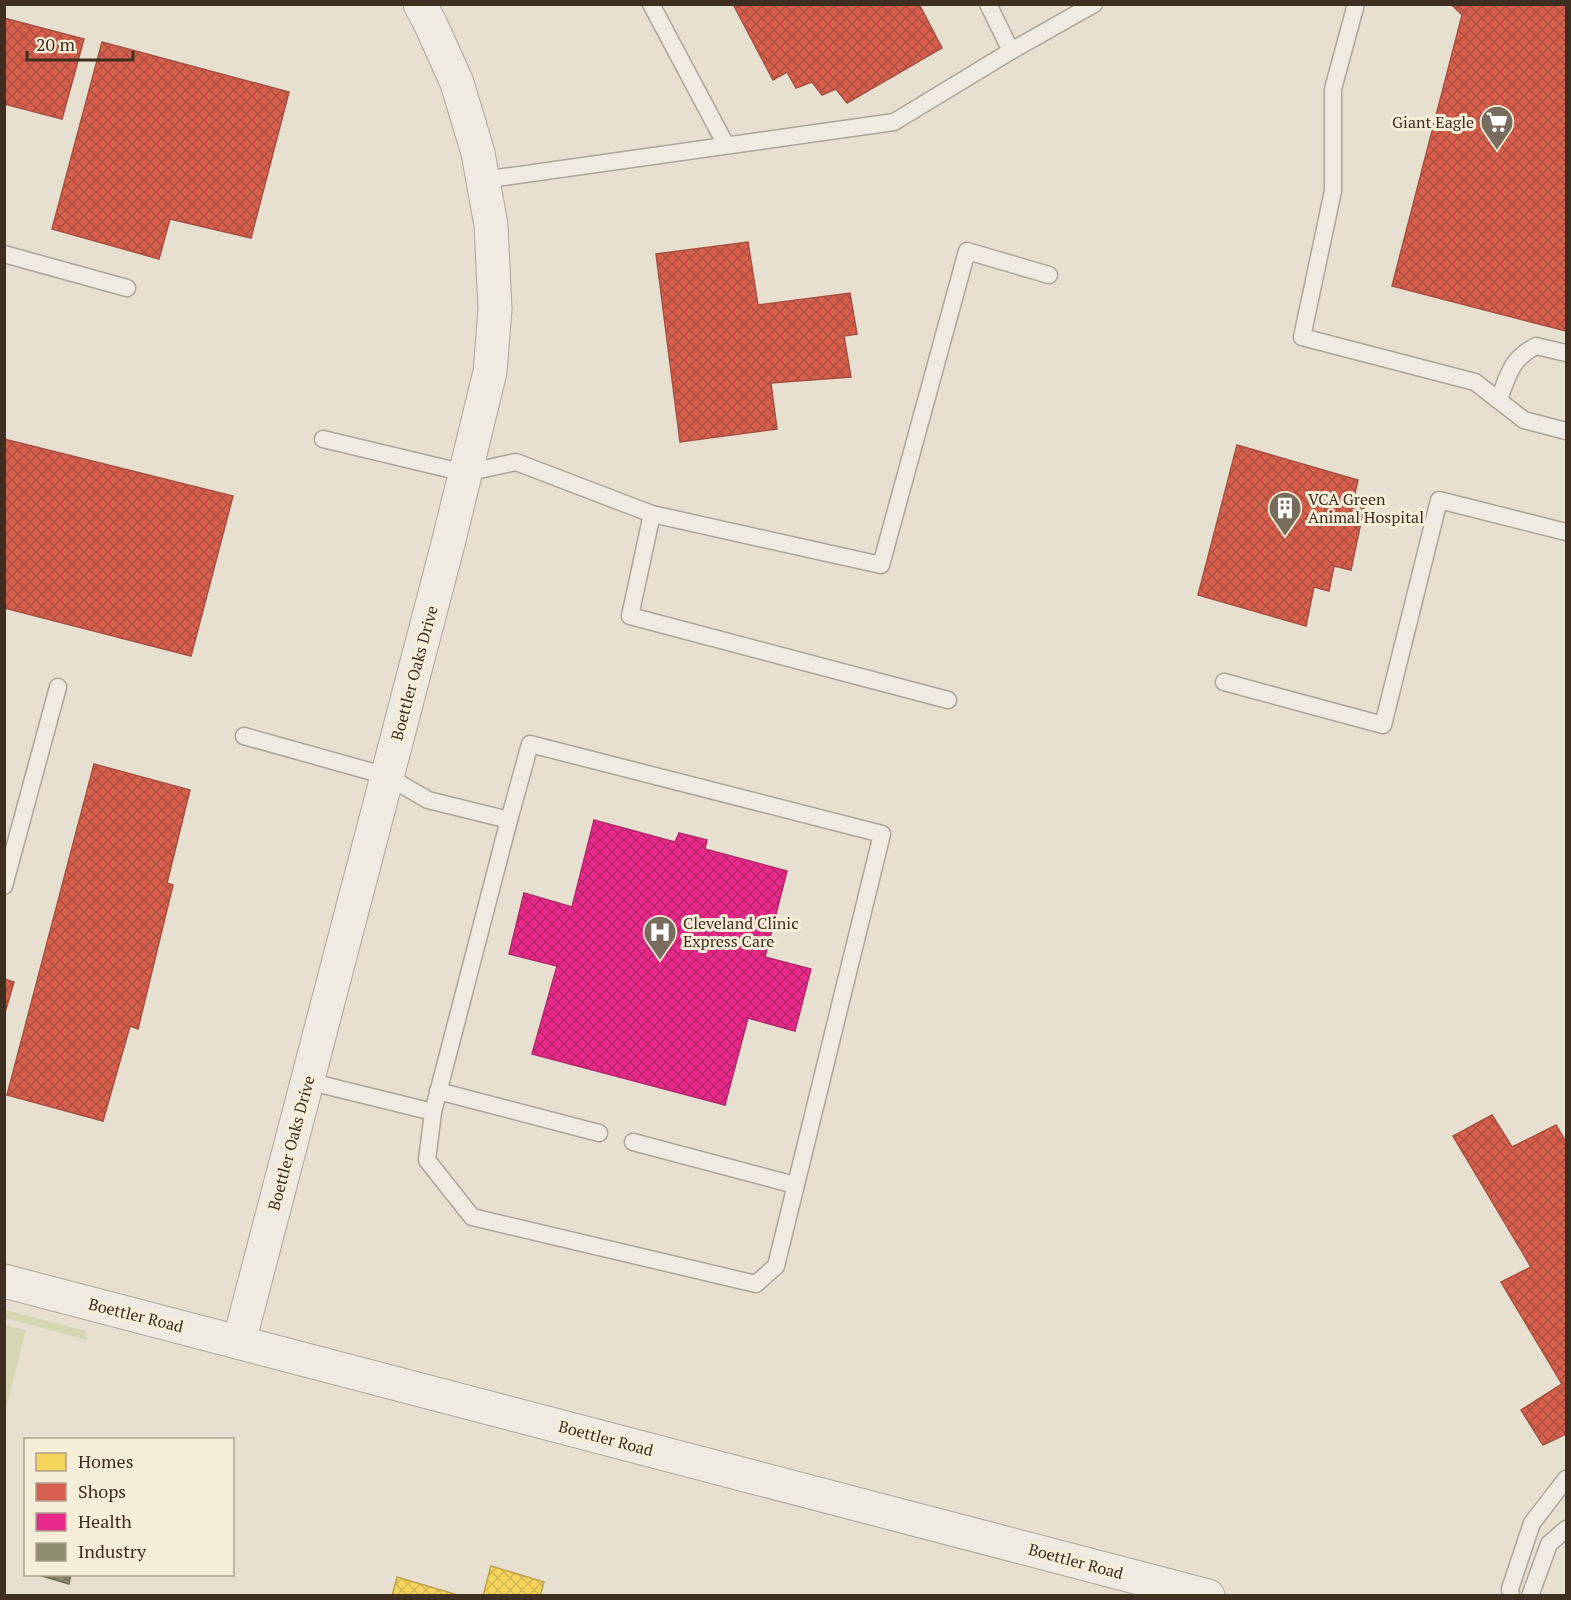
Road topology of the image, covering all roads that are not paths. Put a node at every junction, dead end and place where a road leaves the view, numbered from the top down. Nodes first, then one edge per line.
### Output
1 (420, 4) edge
2 (651, 4) edge
3 (988, 4) edge
4 (1094, 4) edge
5 (1356, 4) edge
6 (1011, 51) junction
7 (726, 146) junction
8 (483, 180) junction
9 (4, 254) edge
10 (1049, 275) dead end
11 (127, 288) dead end
12 (1566, 353) edge
13 (1499, 399) junction
14 (1566, 431) edge
15 (323, 440) dead end
16 (465, 473) junction
17 (652, 514) junction
18 (1566, 532) edge
19 (1224, 682) dead end
20 (58, 687) dead end
21 (948, 700) dead end
22 (244, 736) dead end
23 (387, 776) junction
24 (509, 820) junction
25 (4, 886) edge
26 (307, 1081) junction
27 (438, 1091) junction
28 (433, 1112) junction
29 (599, 1133) dead end
30 (633, 1143) dead end
31 (795, 1185) junction
32 (4, 1281) edge
33 (239, 1342) junction
34 (1566, 1479) edge
35 (1566, 1529) edge
36 (1208, 1596) edge
37 (1511, 1596) edge
38 (1530, 1596) edge

1 - 8 street, Boettler Oaks Drive
2 - 7 lane
3 - 6 lane
4 - 6 lane
5 - 13 lane
6 - 7 lane
7 - 8 lane
8 - 16 street, Boettler Oaks Drive
9 - 11 lane
10 - 17 lane
12 - 13 lane
13 - 14 lane
15 - 16 lane
16 - 17 lane
16 - 23 street, Boettler Oaks Drive
17 - 21 lane
18 - 19 lane
20 - 25 lane
22 - 23 lane
23 - 24 lane
23 - 26 street, Boettler Oaks Drive
24 - 27 lane
24 - 31 lane
26 - 28 lane
26 - 33 street, Boettler Oaks Drive
27 - 28 lane
27 - 29 lane
28 - 31 lane
30 - 31 lane
32 - 33 street, Boettler Road
33 - 36 street, Boettler Road
34 - 37 lane
35 - 38 lane

